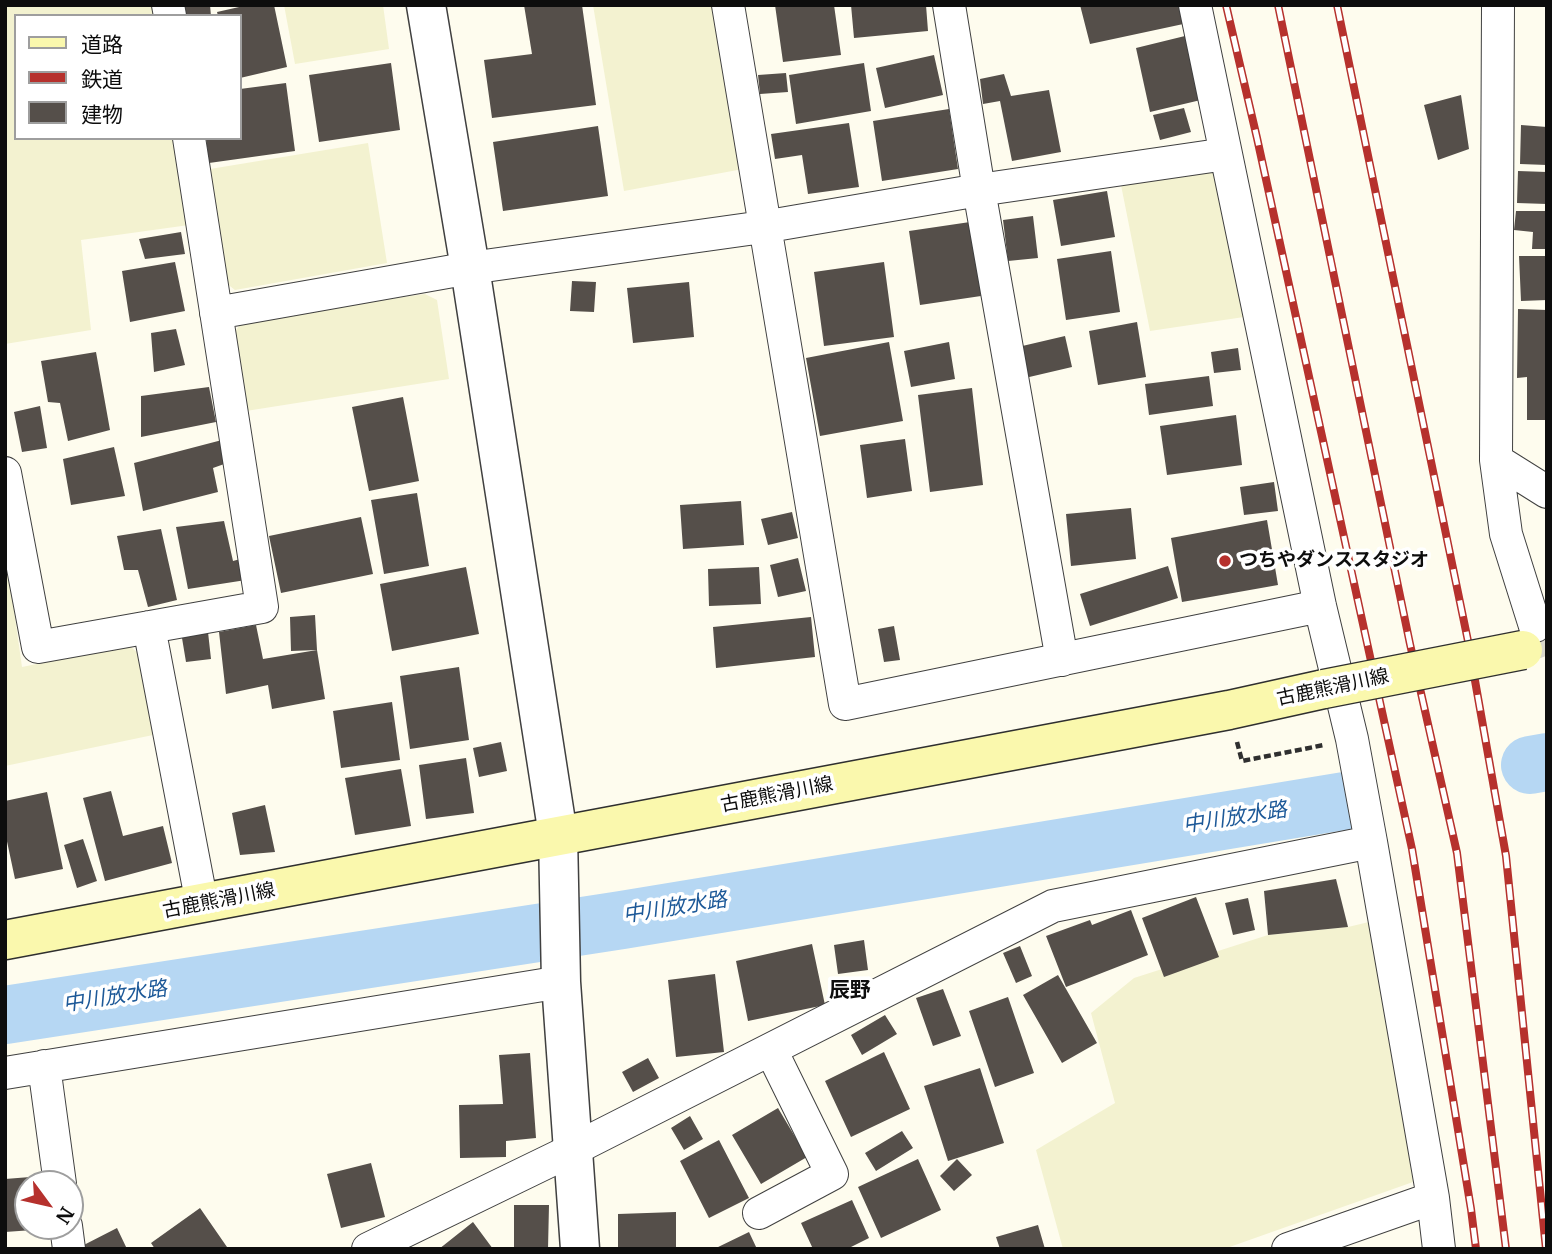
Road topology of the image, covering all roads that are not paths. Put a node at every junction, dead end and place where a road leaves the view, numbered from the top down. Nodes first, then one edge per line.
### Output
1 (426, 5) edge
2 (728, 5) edge
3 (949, 5) edge
4 (1195, 5) edge
5 (1498, 5) edge
6 (189, 140) edge
7 (1226, 154) junction
8 (979, 190) junction
9 (763, 227) junction
10 (470, 268) junction
11 (216, 313) junction
12 (1496, 460) junction
13 (5, 473) edge
14 (1547, 492) edge
15 (1320, 607) junction
16 (149, 627) junction
17 (1535, 640) edge
18 (1062, 660) junction
19 (558, 835) junction
20 (1371, 842) junction
21 (202, 904) junction
22 (5, 940) edge
23 (561, 982) junction
24 (771, 1050) junction
25 (44, 1066) junction
26 (5, 1073) edge
27 (572, 1150) junction
28 (58, 1170) edge
29 (1433, 1198) junction
30 (759, 1213) dead end
31 (368, 1249) edge
32 (580, 1249) edge
33 (1288, 1249) edge
34 (1439, 1249) edge

1 - 10 street
2 - 9 street
3 - 8 street
4 - 7 street
5 - 12 street
6 - 11 street
7 - 8 street
7 - 15 street
8 - 9 street
8 - 18 street
9 - 10 street
9 - 18 street
10 - 11 street
10 - 19 street
11 - 16 street
12 - 14 street
12 - 17 street
13 - 16 street
15 - 18 street
15 - 20 street
16 - 21 street
17 - 19 main road, 古鹿熊滑川線, bridge
19 - 21 main road, 古鹿熊滑川線
19 - 23 street
20 - 24 street
20 - 29 street
21 - 22 main road, 古鹿熊滑川線
23 - 25 street
23 - 27 street
24 - 27 street
24 - 30 street
25 - 26 street
25 - 28 street
27 - 31 street
27 - 32 street
29 - 33 street
29 - 34 street

